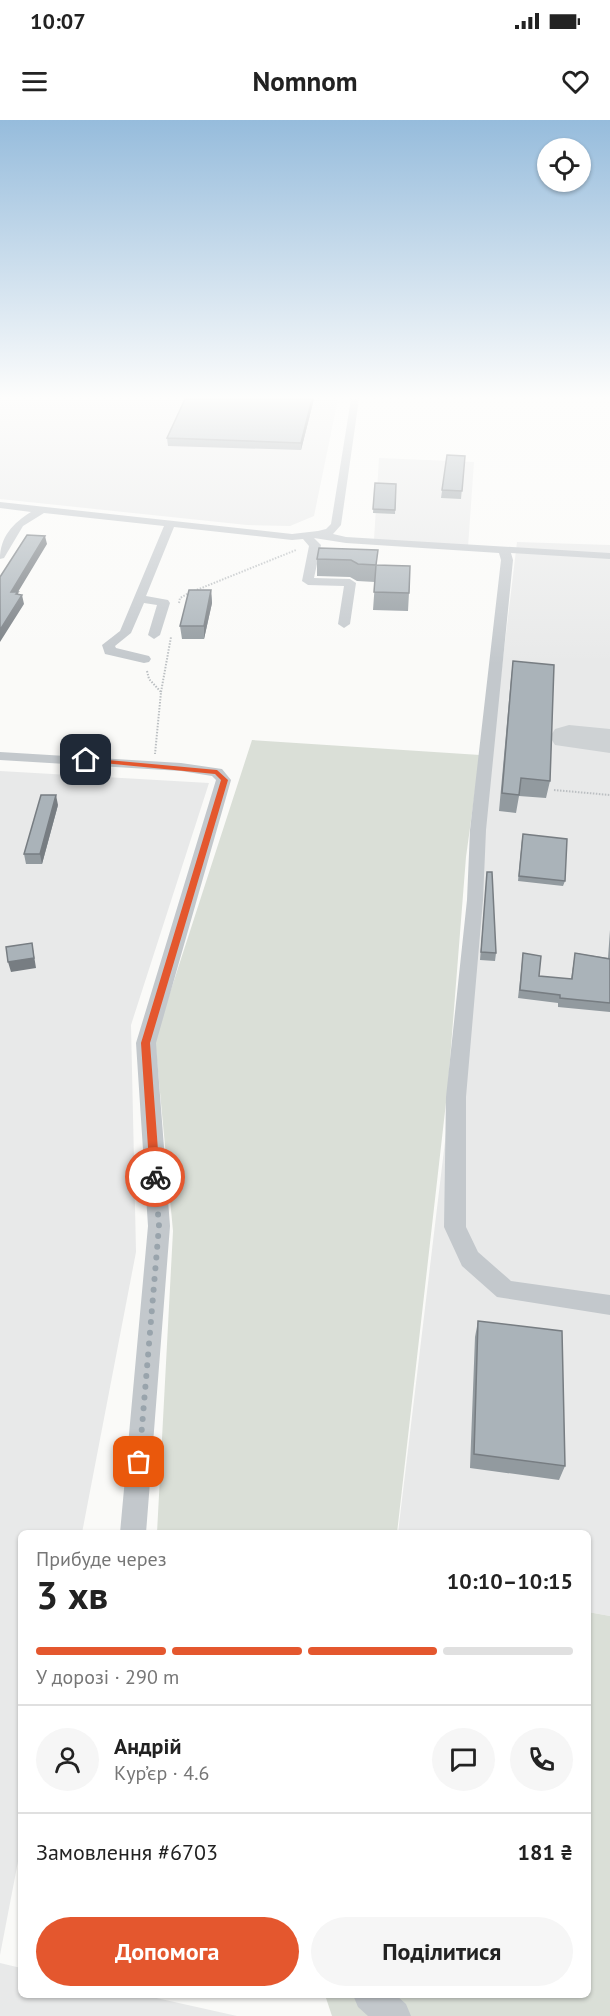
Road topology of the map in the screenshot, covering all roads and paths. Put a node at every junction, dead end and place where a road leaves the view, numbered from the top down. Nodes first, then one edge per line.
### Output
1 (342, 487) edge
2 (0, 505) edge
3 (42, 510) junction
4 (170, 524) junction
5 (312, 538) junction
6 (504, 549) junction
7 (0, 556) edge
8 (610, 556) edge
9 (139, 598) junction
10 (178, 609) dead end
11 (344, 624) dead end
12 (172, 630) dead end
13 (154, 635) dead end
14 (144, 659) joint
15 (161, 692) junction
16 (0, 756) edge
17 (154, 765) junction
18 (554, 790) dead end
19 (610, 795) edge
20 (610, 1305) edge
21 (133, 1530) edge
22 (373, 1998) edge
23 (394, 2016) edge

1 - 5 street
2 - 3 street
3 - 4 street
3 - 7 street
4 - 5 street
4 - 9 street
5 - 6 street
5 - 10 path
5 - 11 street
6 - 8 street
6 - 20 street
9 - 13 street
9 - 14 street
12 - 15 path
14 - 15 path
15 - 17 path
16 - 17 street
17 - 21 street
18 - 19 path
22 - 23 street

